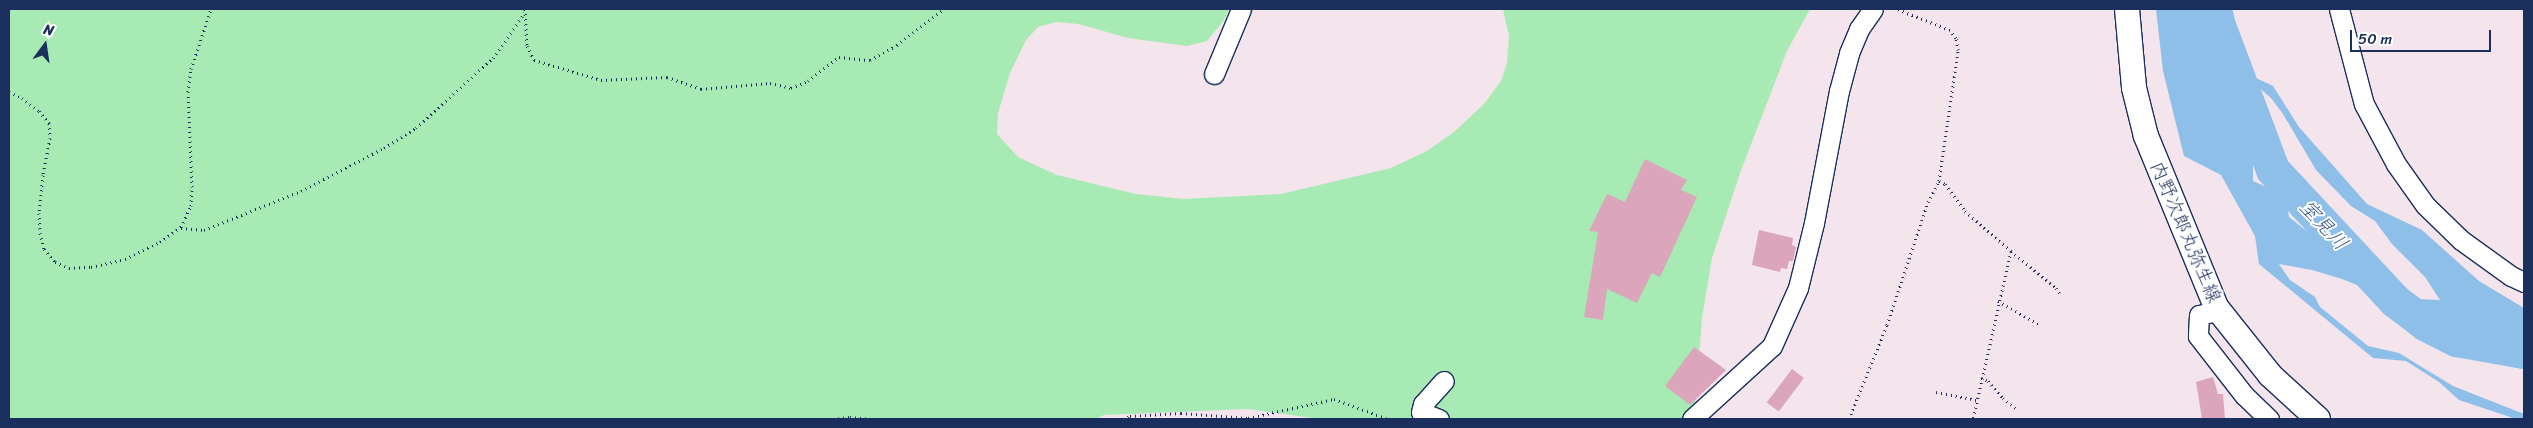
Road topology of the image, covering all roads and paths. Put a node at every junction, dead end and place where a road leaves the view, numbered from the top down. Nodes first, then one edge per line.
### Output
1 (211, 9) edge
2 (525, 9) edge
3 (944, 9) edge
4 (1241, 9) edge
5 (1873, 9) edge
6 (1897, 9) edge
7 (2127, 9) edge
8 (2339, 9) edge
9 (1214, 74) dead end
10 (9, 92) edge
11 (1939, 181) junction
12 (181, 228) junction
13 (2011, 251) junction
14 (2524, 282) edge
15 (2060, 294) dead end
16 (1998, 301) junction
17 (2216, 308) junction
18 (2040, 325) dead end
19 (1981, 378) junction
20 (1444, 381) dead end
21 (1936, 392) dead end
22 (1977, 400) junction
23 (2016, 408) dead end
24 (833, 419) edge
25 (872, 419) edge
26 (1123, 419) edge
27 (1388, 419) edge
28 (1439, 419) edge
29 (1692, 419) edge
30 (1849, 419) edge
31 (1973, 419) edge
32 (2269, 419) edge
33 (2318, 419) edge

1 - 12 path
2 - 3 path
2 - 12 path
4 - 9 street
5 - 29 street
6 - 11 path
7 - 17 main road, 内野次郎丸弥生線
8 - 14 street
10 - 12 path
11 - 13 path
11 - 30 path
13 - 15 path
13 - 16 path
16 - 18 path
16 - 19 path
17 - 32 street
17 - 33 main road, 内野次郎丸弥生線
19 - 22 path
19 - 23 path
20 - 28 street
21 - 22 path
22 - 31 path
24 - 25 path
26 - 27 path

